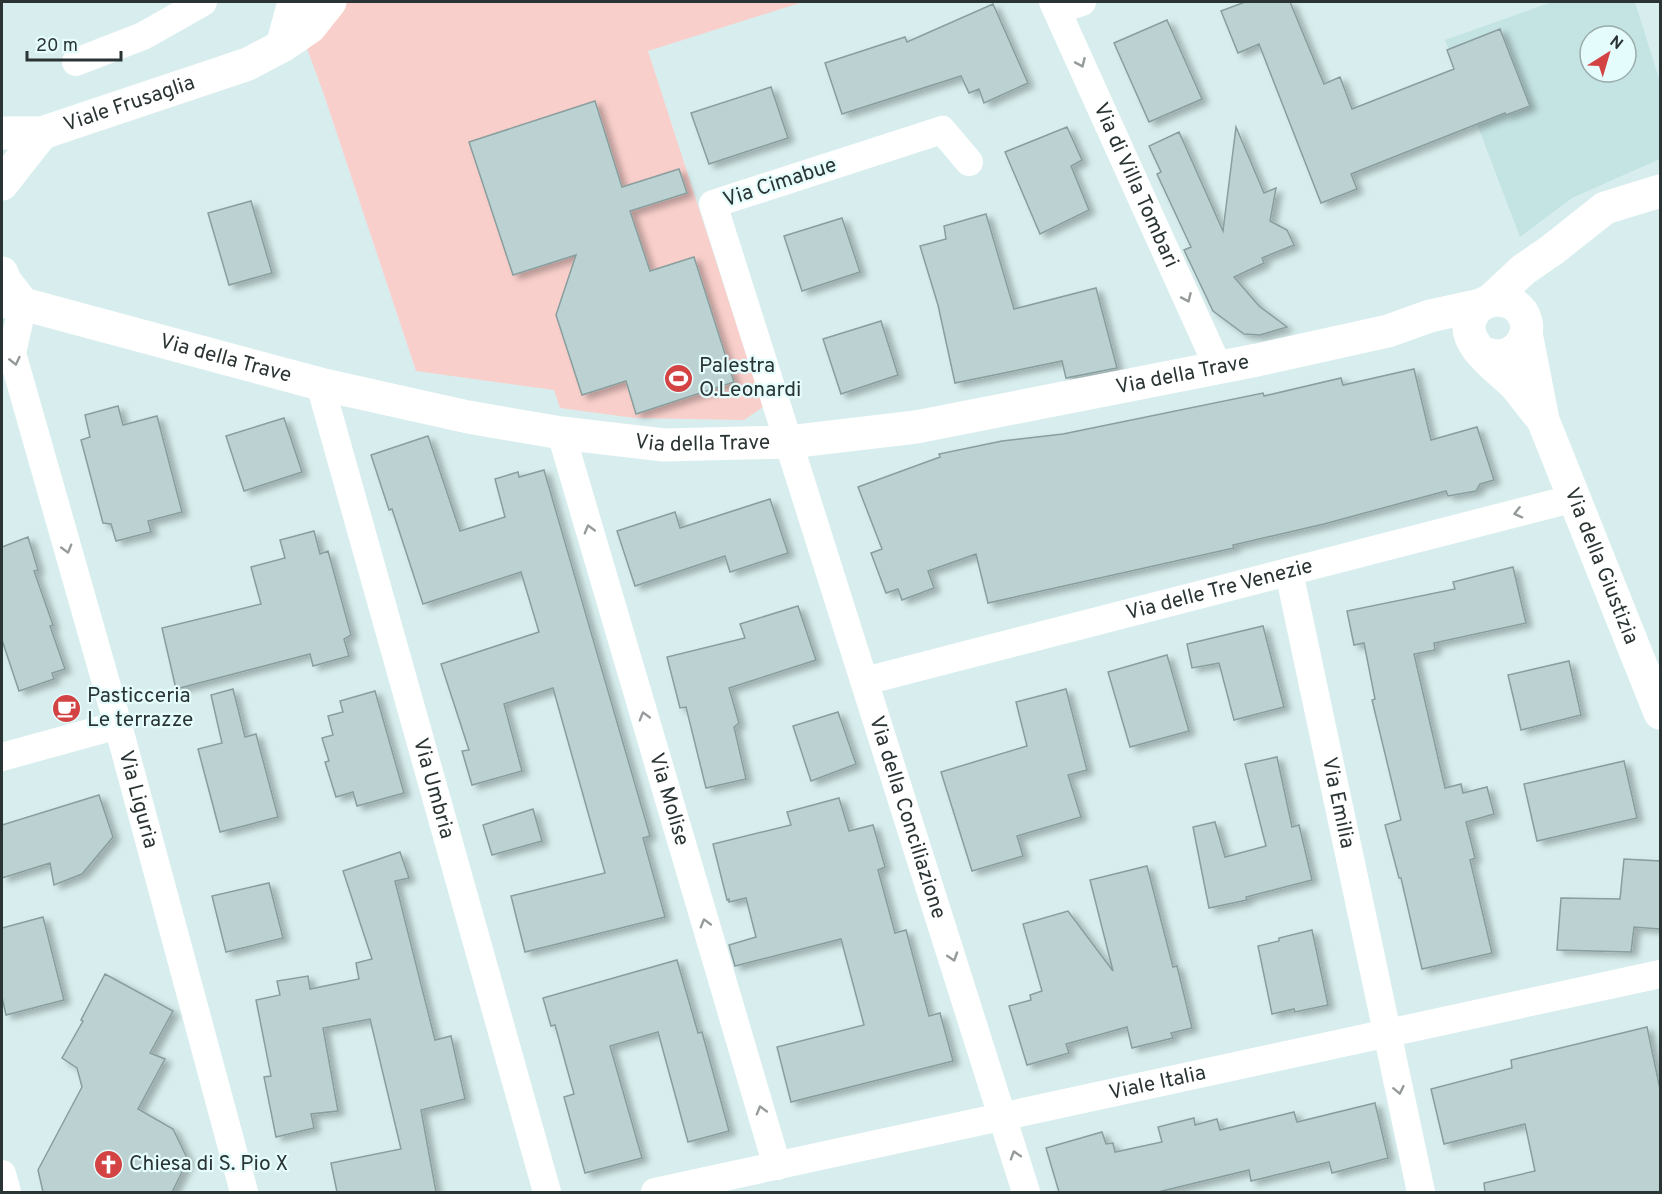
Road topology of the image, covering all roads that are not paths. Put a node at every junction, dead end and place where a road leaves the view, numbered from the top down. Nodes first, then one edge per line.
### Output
1 (203, 2) edge
2 (294, 2) edge
3 (330, 2) edge
4 (1064, 4) edge
5 (282, 46) junction
6 (76, 62) dead end
7 (2, 133) edge
8 (42, 133) junction
9 (969, 162) dead end
10 (2, 184) edge
11 (1660, 191) edge
12 (1552, 250) junction
13 (2, 273) edge
14 (12, 303) edge
15 (1485, 303) junction
16 (1526, 327) junction
17 (1388, 331) junction
18 (1478, 349) junction
19 (1218, 367) junction
20 (320, 384) junction
21 (1543, 420) junction
22 (561, 434) junction
23 (789, 442) junction
24 (1575, 498) junction
25 (1289, 572) junction
26 (865, 681) junction
27 (1660, 712) edge
28 (118, 725) junction
29 (2, 757) edge
30 (1660, 974) edge
31 (1387, 1033) junction
32 (1004, 1117) junction
33 (777, 1166) junction
34 (2, 1174) edge
35 (7, 1192) edge
36 (244, 1192) edge
37 (547, 1192) edge
38 (655, 1192) edge
39 (1026, 1192) edge
40 (1421, 1192) edge

1 - 6 street
2 - 5 street
3 - 5 street, Viale Frusaglia
4 -> 19 street, Via di Villa Tombari
5 - 8 street, Viale Frusaglia
7 - 8 street, Viale Frusaglia
8 - 10 street, Viale Frusaglia
9 - 23 street, Via Cimabue
11 - 12 street, Via della Giustizia
12 - 15 street, Via della Giustizia
12 - 16 street, Via della Giustizia
13 - 14 street
14 - 20 street, Via della Trave
14 -> 28 street, Via Liguria
15 - 16 street
15 - 17 street, Via della Trave
15 - 18 street, Via della Giustizia
16 - 18 street, Via della Giustizia
16 - 21 street, Via della Giustizia
17 - 18 street, Via della Trave
17 - 19 street, Via della Trave
18 - 21 street, Via della Giustizia
19 - 23 street, Via della Trave
20 - 22 street, Via della Trave
20 - 37 street, Via Umbria
21 - 24 street, Via della Giustizia
22 - 23 street, Via della Trave
33 -> 22 street, Via Molise
23 - 26 street, Via della Conciliazione
24 -> 25 street, Via delle Tre Venezie
24 - 27 street, Via della Giustizia
25 - 26 street, Via delle Tre Venezie
25 - 31 street, Via Emilia
26 -> 32 street, Via della Conciliazione
28 - 29 street
28 - 36 street, Via Liguria
30 - 31 street, Viale Italia
31 - 32 street, Viale Italia
31 -> 40 street, Via Emilia
32 - 33 street, Viale Italia
39 -> 32 street, Via della Conciliazione
33 - 38 street, Viale Italia
34 - 35 street

